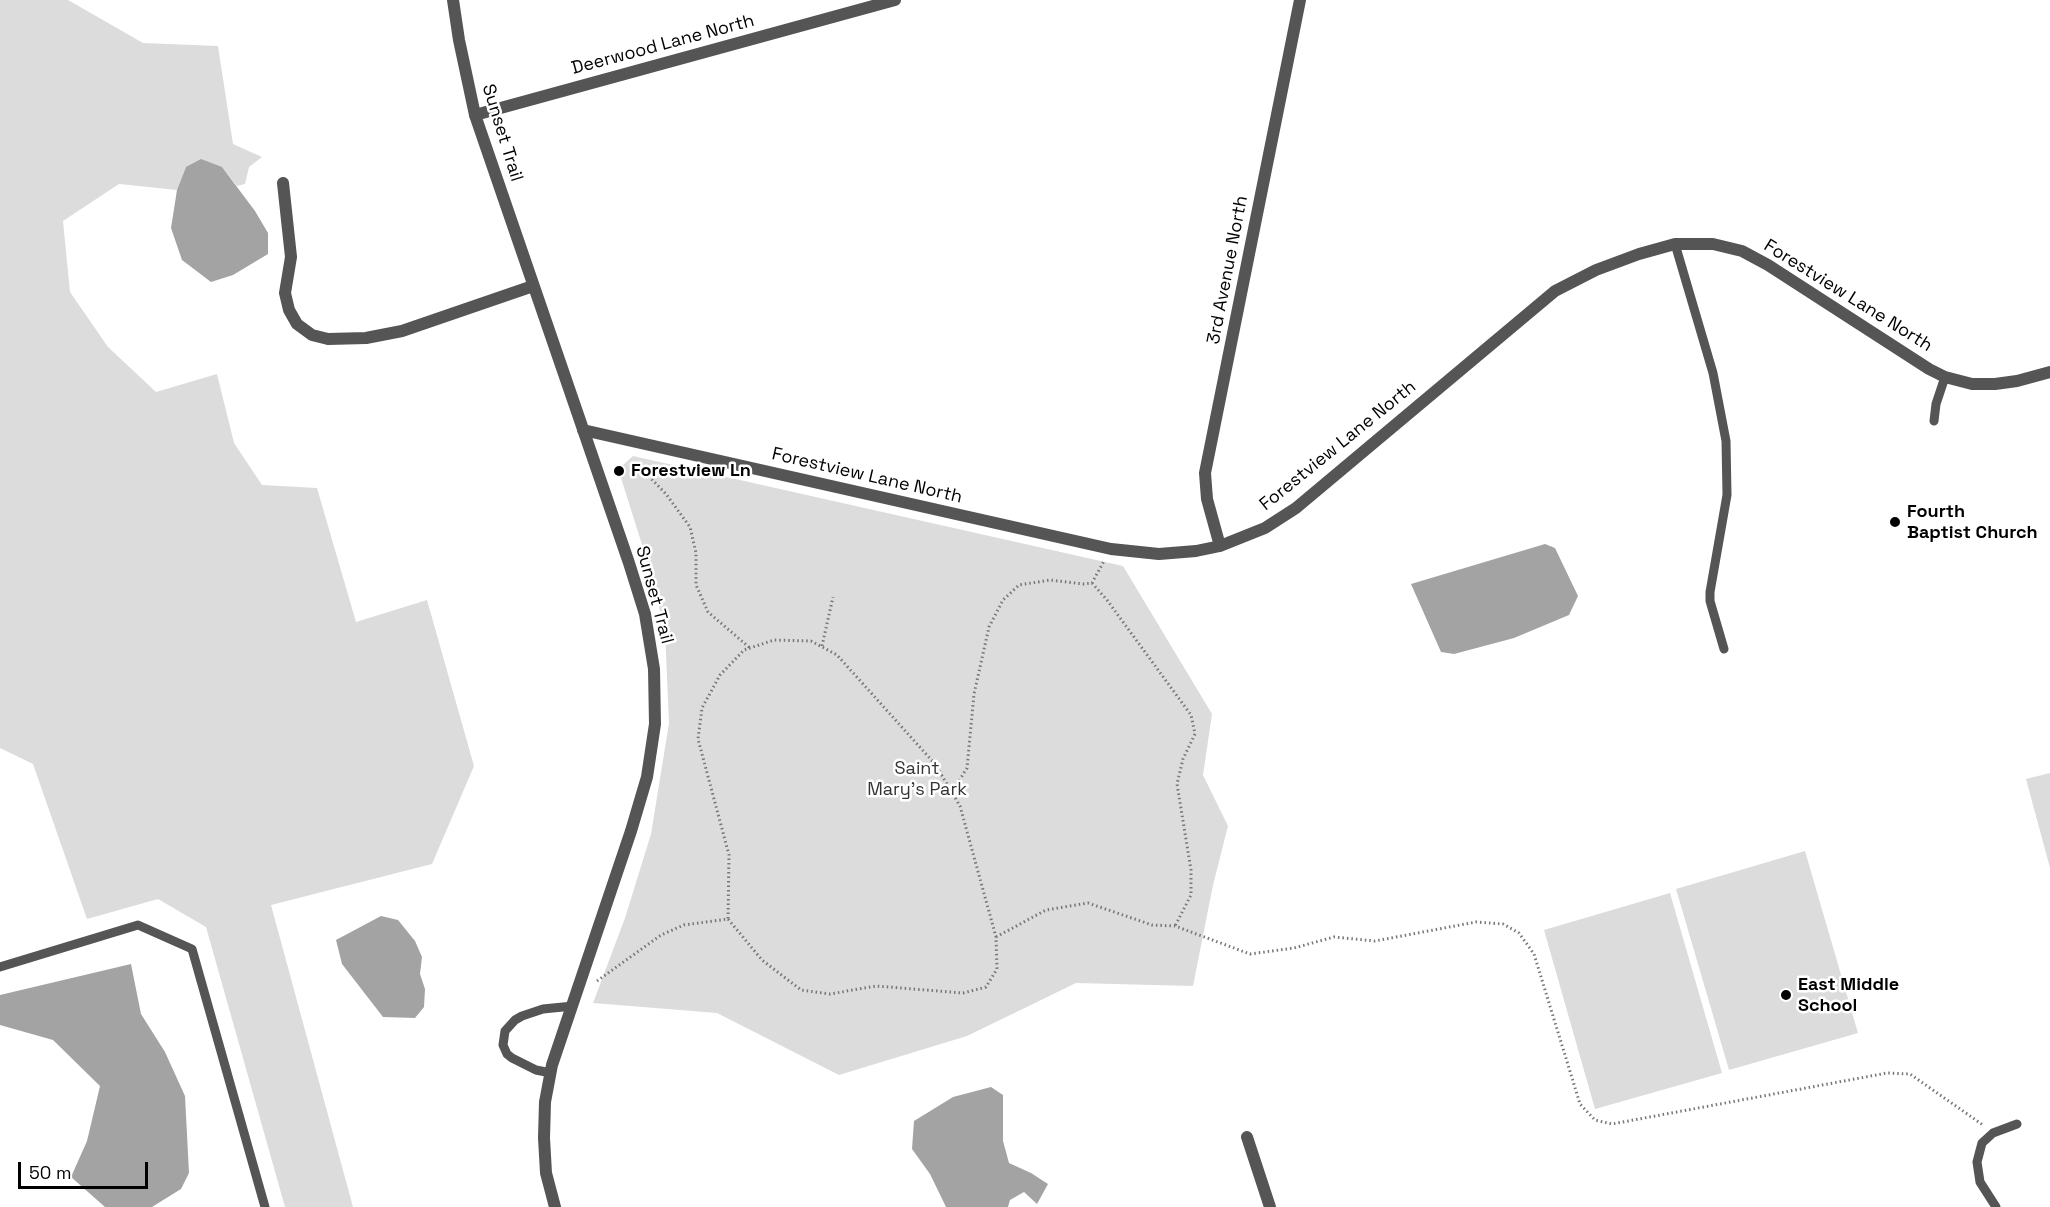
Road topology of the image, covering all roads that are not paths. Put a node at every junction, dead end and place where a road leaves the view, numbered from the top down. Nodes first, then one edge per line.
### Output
1 (453, 0) edge
2 (895, 0) edge
3 (1300, 0) edge
4 (475, 115) junction
5 (283, 183) dead end
6 (1675, 244) junction
7 (533, 286) junction
8 (2050, 372) edge
9 (1945, 377) junction
10 (1934, 421) dead end
11 (583, 430) junction
12 (1220, 546) junction
13 (1724, 649) dead end
14 (0, 967) edge
15 (573, 1006) junction
16 (551, 1073) junction
17 (2017, 1124) dead end
18 (1247, 1137) dead end
19 (265, 1207) edge
20 (555, 1207) edge
21 (1270, 1207) edge
22 (1996, 1207) edge

1 - 4 street, Sunset Trail
2 - 4 street, Deerwood Lane North
3 - 12 street, 3rd Avenue North
4 - 7 street, Sunset Trail
5 - 7 street
6 - 9 street, Forestview Lane North
6 - 12 street, Forestview Lane North
6 - 13 lane
7 - 11 street, Sunset Trail
8 - 9 street, Forestview Lane North
9 - 10 lane
11 - 12 street, Forestview Lane North
11 - 15 street, Sunset Trail
14 - 19 lane
15 - 16 street, Sunset Trail
15 - 16 lane
16 - 20 street, Sunset Trail
17 - 22 lane
18 - 21 street

